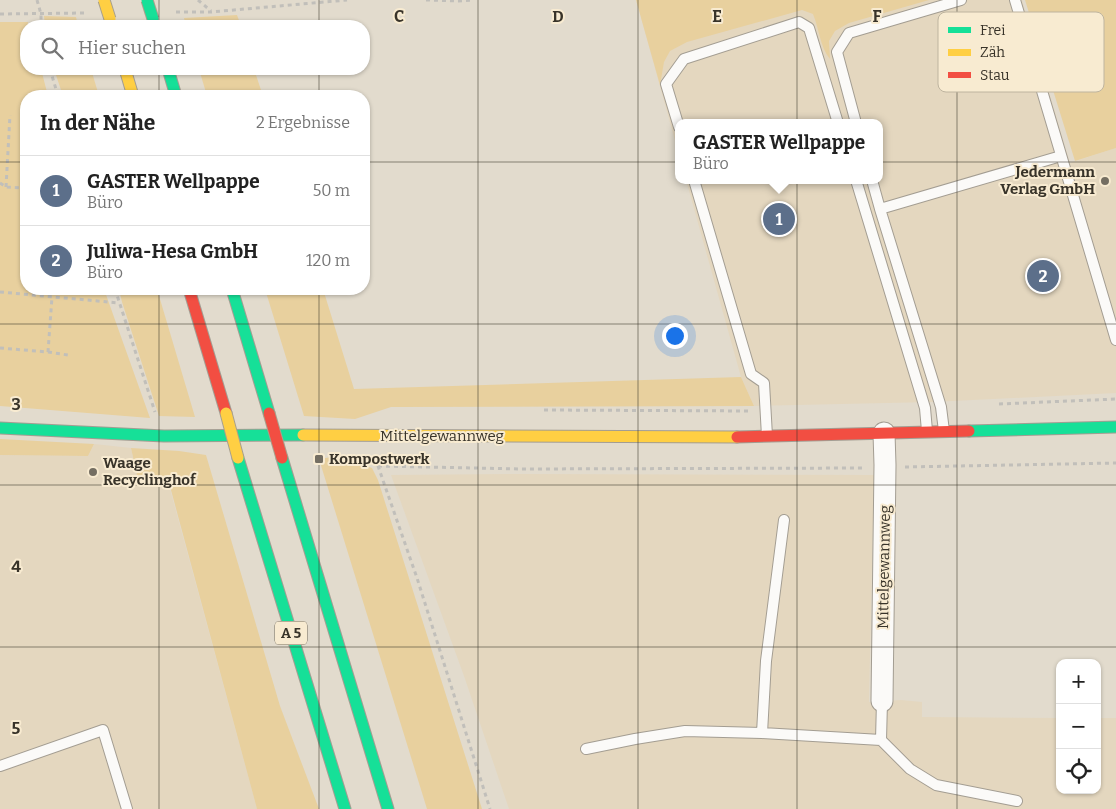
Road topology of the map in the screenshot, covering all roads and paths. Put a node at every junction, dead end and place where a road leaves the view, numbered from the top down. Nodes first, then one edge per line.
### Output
1 (37, 0) edge
2 (104, 0) edge
3 (148, 0) edge
4 (198, 0) edge
5 (347, 0) edge
6 (426, 0) edge
7 (473, 0) edge
8 (961, 0) edge
9 (1015, 0) edge
10 (1019, 12) edge
11 (41, 20) edge
12 (110, 20) edge
13 (153, 20) edge
14 (52, 75) edge
15 (126, 75) edge
16 (170, 75) edge
17 (56, 90) edge
18 (131, 90) edge
19 (174, 90) edge
20 (1042, 92) edge
21 (10, 115) dead end
22 (677, 119) edge
23 (837, 119) edge
24 (855, 119) edge
25 (1061, 156) junction
26 (0, 183) edge
27 (695, 184) edge
28 (857, 184) edge
29 (873, 184) edge
30 (6, 187) junction
31 (20, 188) edge
32 (880, 209) junction
33 (0, 292) edge
34 (20, 294) edge
35 (30, 295) edge
36 (117, 295) edge
37 (191, 295) edge
38 (234, 295) edge
39 (52, 297) junction
40 (119, 304) junction
41 (1116, 340) edge
42 (0, 348) edge
43 (48, 352) junction
44 (68, 355) dead end
45 (1116, 398) edge
46 (990, 404) dead end
47 (535, 410) dead end
48 (766, 411) junction
49 (1116, 427) edge
50 (0, 428) edge
51 (944, 431) junction
52 (928, 432) junction
53 (884, 433) junction
54 (164, 436) junction
55 (372, 436) junction
56 (767, 437) junction
57 (1116, 463) edge
58 (885, 464) junction
59 (378, 466) junction
60 (784, 520) dead end
61 (882, 701) joint
62 (762, 733) junction
63 (881, 740) junction
64 (586, 749) dead end
65 (0, 766) edge
66 (1017, 802) dead end
67 (127, 809) edge
68 (345, 809) edge
69 (388, 809) edge
70 (490, 809) edge

1 - 11 path
2 - 12 main road, bridge
3 - 13 main road, bridge
4 - 5 path
6 - 7 path
8 - 24 lane
9 - 10 lane
14 - 17 path
15 - 18 main road
16 - 19 main road
20 - 25 lane
21 - 30 path
22 - 23 lane
25 - 32 lane
25 - 41 lane
26 - 30 path
27 - 48 lane
28 - 52 lane
29 - 32 lane
30 - 31 path
32 - 51 lane
33 - 34 path
35 - 39 path
36 - 40 path
37 - 68 main road, A 5, bridge
38 - 69 main road, bridge
39 - 40 path
39 - 43 path
40 - 54 path
42 - 43 path
43 - 44 path
45 - 46 path
47 - 48 path
48 - 56 lane
49 - 51 main road, Mittelgewannweg
50 - 54 main road, Mittelgewannweg
51 - 52 main road, Mittelgewannweg
52 - 53 main road, Mittelgewannweg
53 - 56 main road, Mittelgewannweg
53 - 58 street, Mittelgewannweg
54 - 55 main road, Mittelgewannweg
55 - 56 main road, Mittelgewannweg
55 - 59 path
57 - 58 path
58 - 59 path
58 - 61 street, Mittelgewannweg
59 - 70 path
60 - 62 lane
61 - 63 lane
62 - 63 lane
62 - 64 lane
63 - 66 lane
65 - 67 lane

